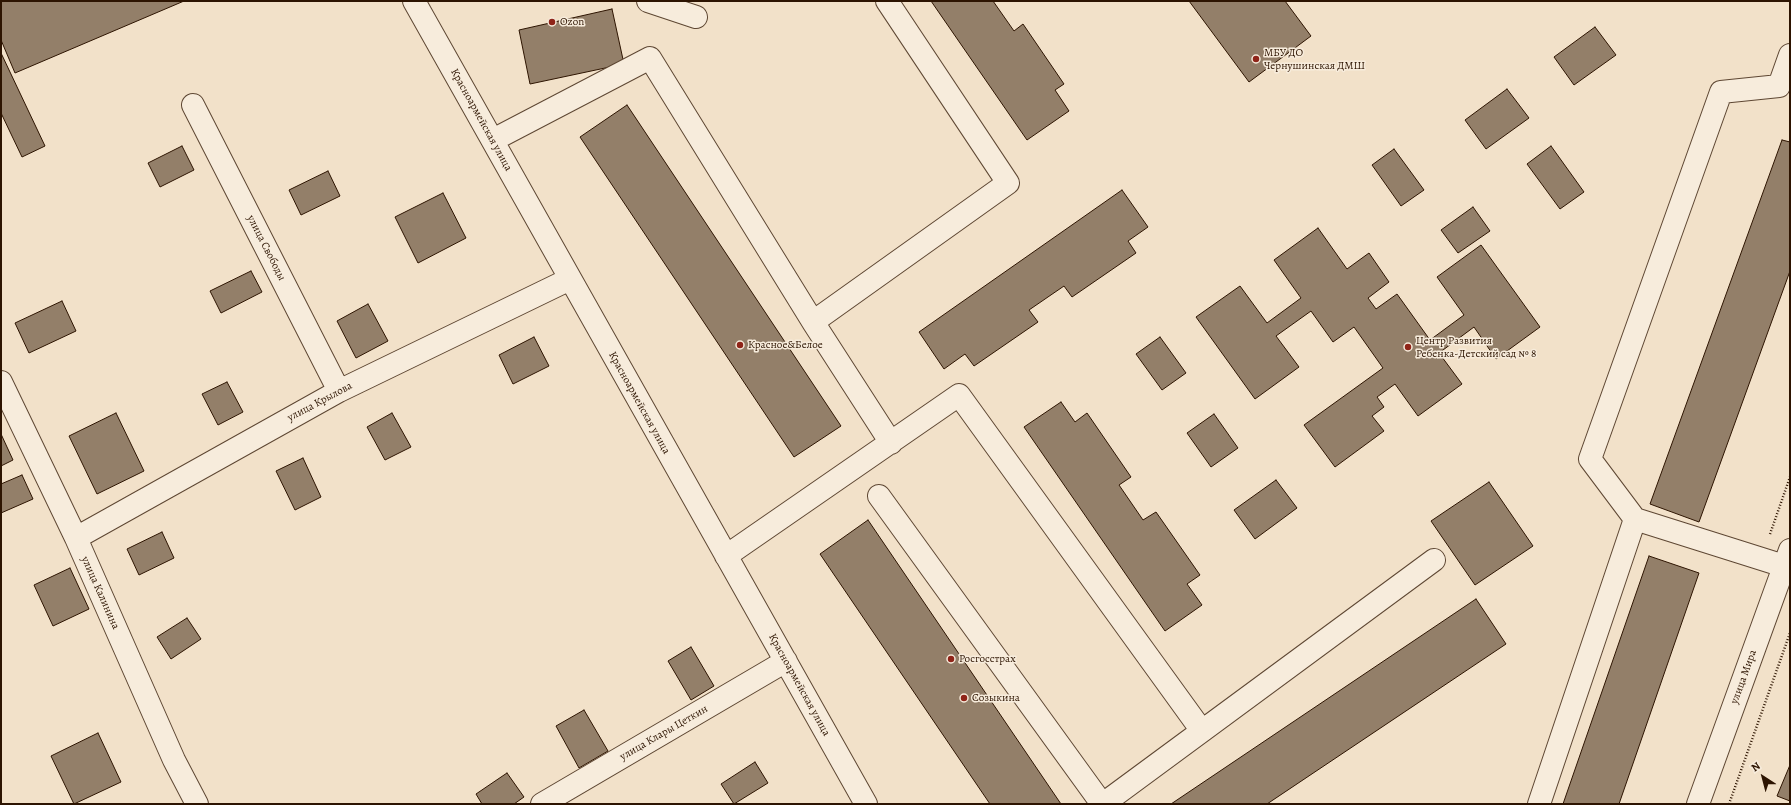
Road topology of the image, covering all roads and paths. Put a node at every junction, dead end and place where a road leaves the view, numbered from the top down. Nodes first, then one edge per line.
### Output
1 (648, 1) edge
2 (887, 1) edge
3 (423, 7) edge
4 (696, 17) dead end
5 (1790, 55) edge
6 (1784, 88) edge
7 (193, 105) dead end
8 (493, 140) junction
9 (570, 279) junction
10 (813, 322) junction
11 (1, 382) edge
12 (339, 391) junction
13 (891, 443) junction
14 (879, 496) dead end
15 (1635, 519) junction
16 (76, 538) junction
17 (726, 556) junction
18 (1787, 558) edge
19 (1434, 560) dead end
20 (1790, 633) edge
21 (786, 661) junction
22 (1202, 731) junction
23 (197, 804) edge
24 (542, 804) edge
25 (866, 804) edge
26 (1102, 804) edge
27 (1539, 804) edge
28 (1698, 804) edge
29 (1729, 804) edge

1 - 4 street
2 - 10 street
3 - 8 street, Красноармейская улица
5 - 6 street
6 - 15 street
7 - 12 street, улица Свободы
8 - 9 street, Красноармейская улица
8 - 10 street
9 - 12 street, улица Крылова
9 - 17 street, Красноармейская улица
10 - 13 street
11 - 16 street, улица Калинина
12 - 16 street, улица Крылова
13 - 17 street
13 - 22 street
14 - 26 street
15 - 18 street
15 - 27 street
16 - 23 street, улица Калинина
17 - 21 street, Красноармейская улица
18 - 28 street, улица Мира
19 - 22 street
20 - 29 path
21 - 24 street, улица Клары Цеткин
21 - 25 street, Красноармейская улица
22 - 26 street

